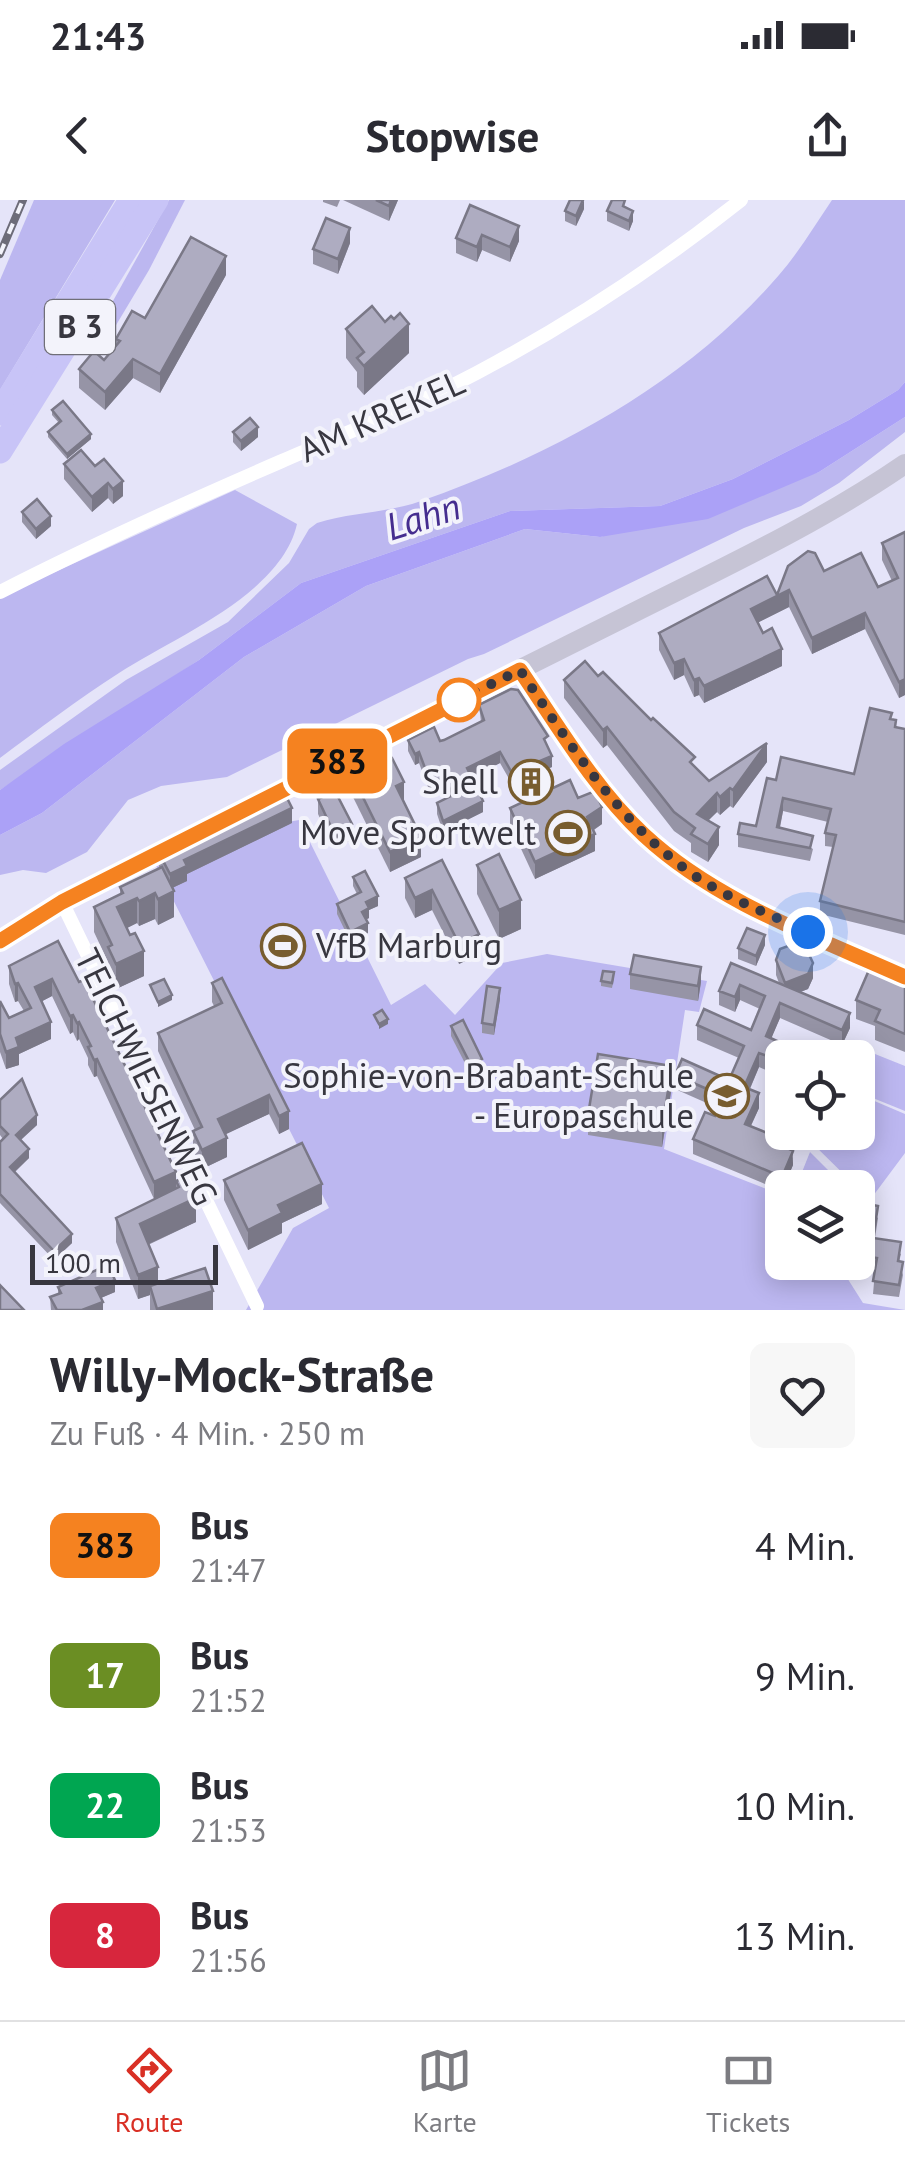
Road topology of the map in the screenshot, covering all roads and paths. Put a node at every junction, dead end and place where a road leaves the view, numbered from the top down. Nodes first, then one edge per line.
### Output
1 (131, 200) edge
2 (156, 200) edge
3 (741, 200) edge
4 (0, 413) edge
5 (0, 451) edge
6 (905, 464) edge
7 (0, 592) edge
8 (520, 670) junction
9 (62, 902) junction
10 (0, 940) edge
11 (905, 977) edge
12 (257, 1306) dead end

1 - 4 highway, B 3
2 - 5 highway, B 3
3 - 7 street, AM KREKEL
6 - 8 main road
8 - 9 main road
8 - 11 street
9 - 10 main road
9 - 12 street, TEICHWIESENWEG

